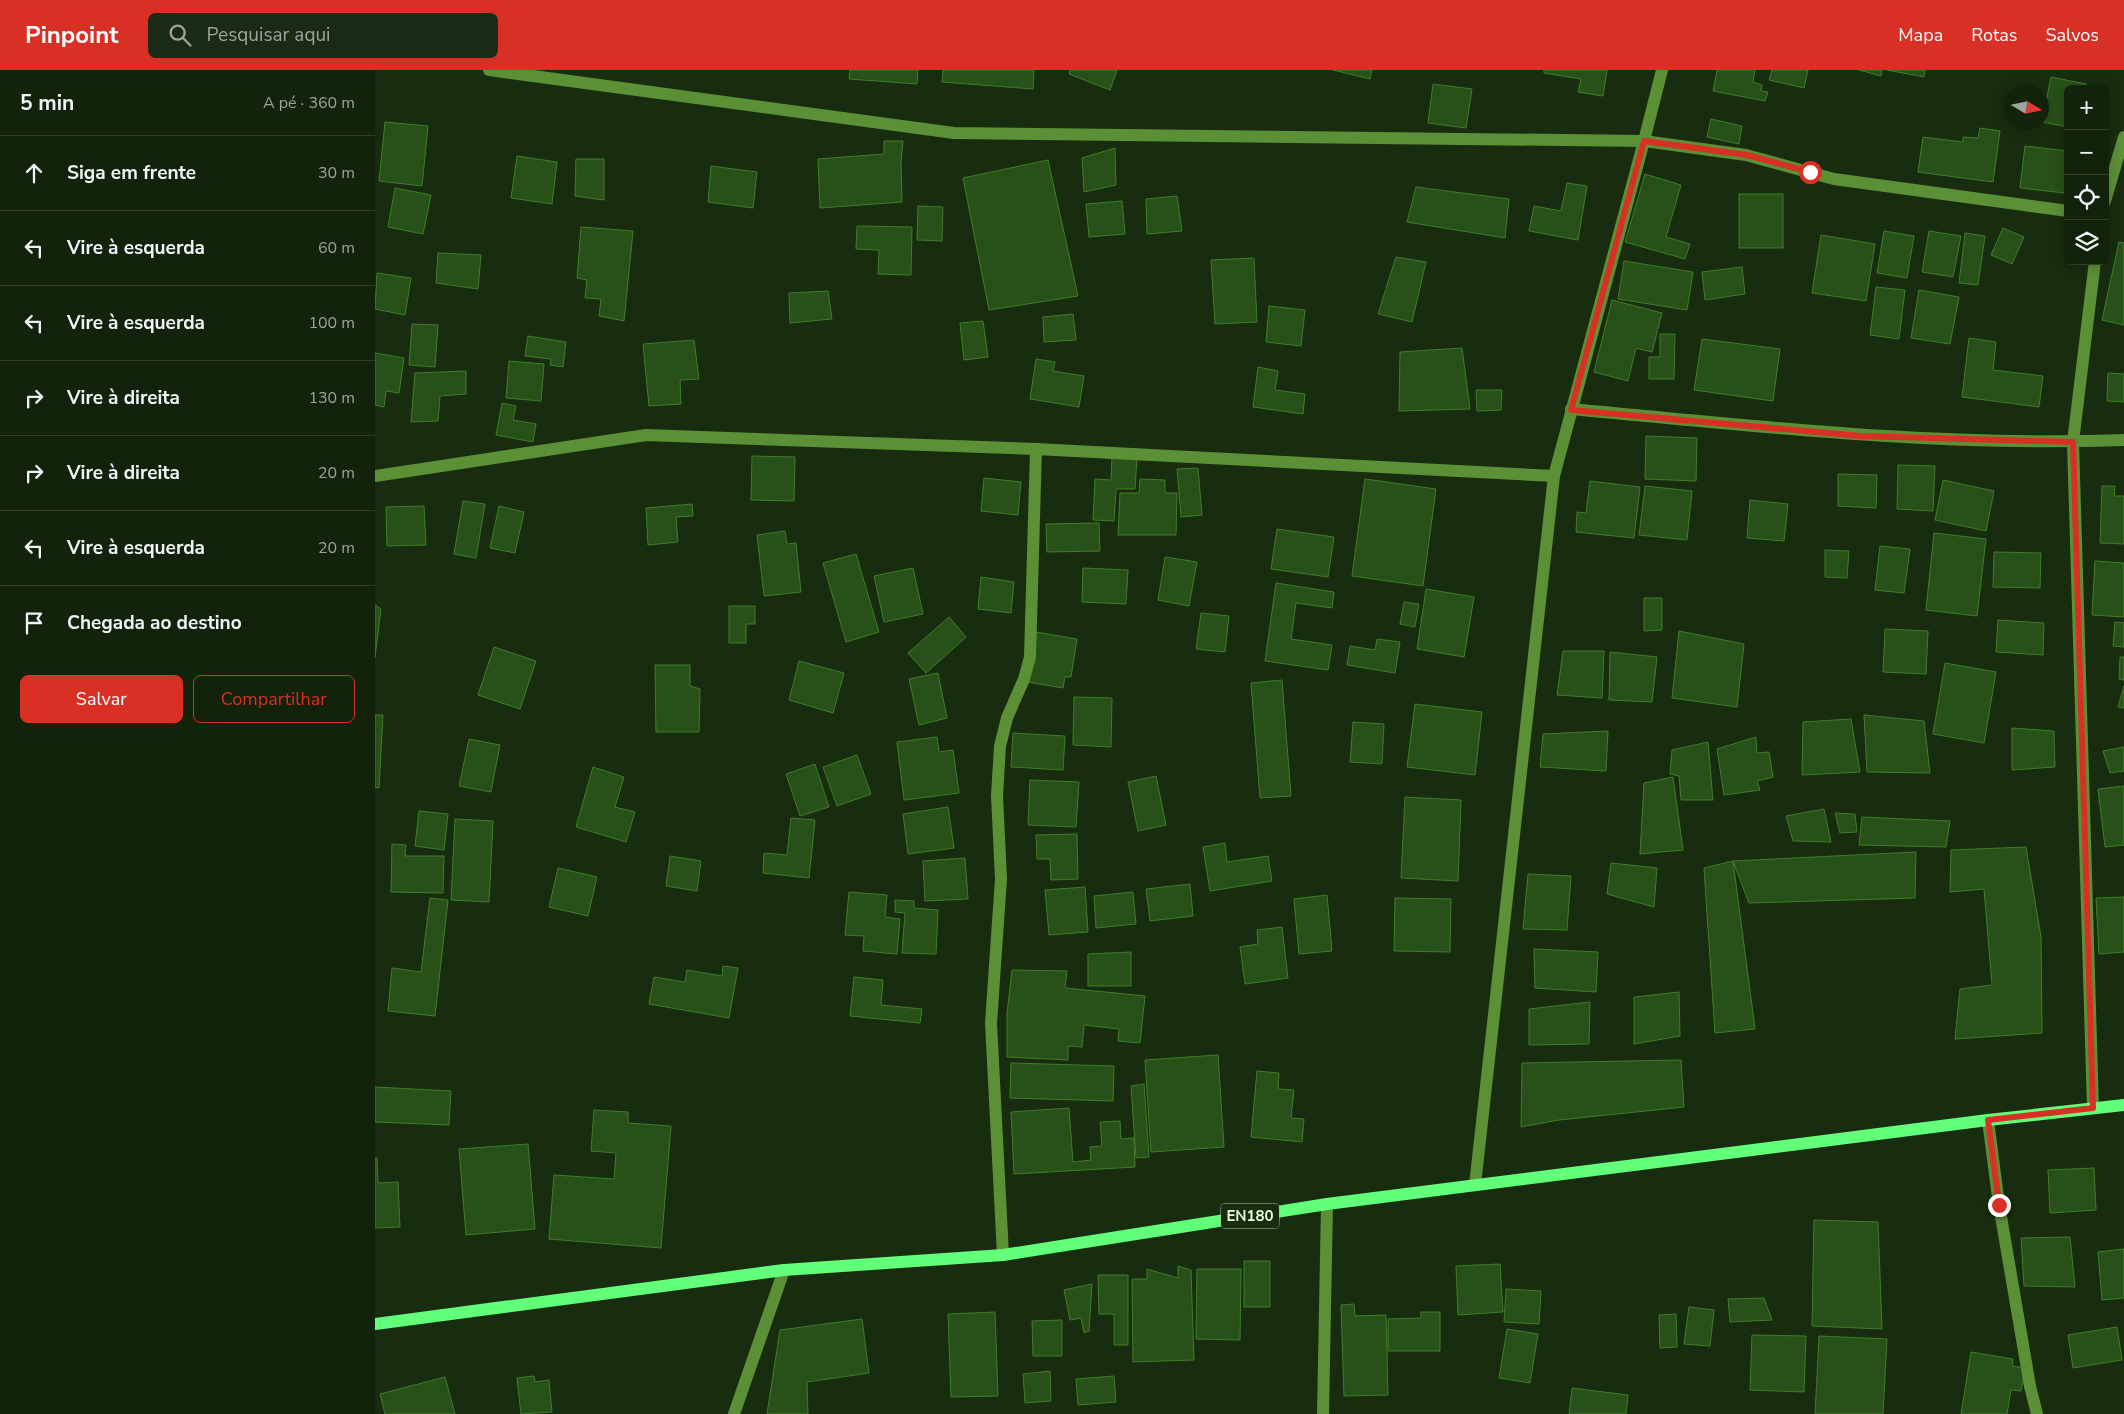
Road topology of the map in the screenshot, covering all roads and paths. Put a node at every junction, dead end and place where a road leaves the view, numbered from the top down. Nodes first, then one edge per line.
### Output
1 (489, 70) edge
2 (1662, 70) edge
3 (2124, 137) edge
4 (1644, 141) junction
5 (2109, 188) edge
6 (2064, 210) edge
7 (2095, 265) edge
8 (1571, 410) junction
9 (2124, 440) edge
10 (2073, 442) junction
11 (1036, 449) junction
12 (375, 476) edge
13 (1554, 476) junction
14 (2124, 1105) edge
15 (2093, 1108) junction
16 (1988, 1120) junction
17 (1475, 1186) junction
18 (1327, 1204) junction
19 (1003, 1255) junction
20 (784, 1270) junction
21 (375, 1324) edge
22 (734, 1414) edge
23 (1323, 1414) edge
24 (2037, 1414) edge

1 - 4 street
2 - 4 street
3 - 5 street
4 - 6 street
4 - 8 street
7 - 10 street
8 - 10 street
8 - 13 street
9 - 10 street
10 - 15 street
11 - 12 street
11 - 13 street
11 - 19 street
13 - 17 street
14 - 15 main road, EN180
15 - 16 main road, EN180
16 - 17 main road, EN180
16 - 24 street
17 - 18 main road, EN180
18 - 19 main road, EN180
18 - 23 street
19 - 20 main road, EN180
20 - 21 main road, EN180
20 - 22 street

